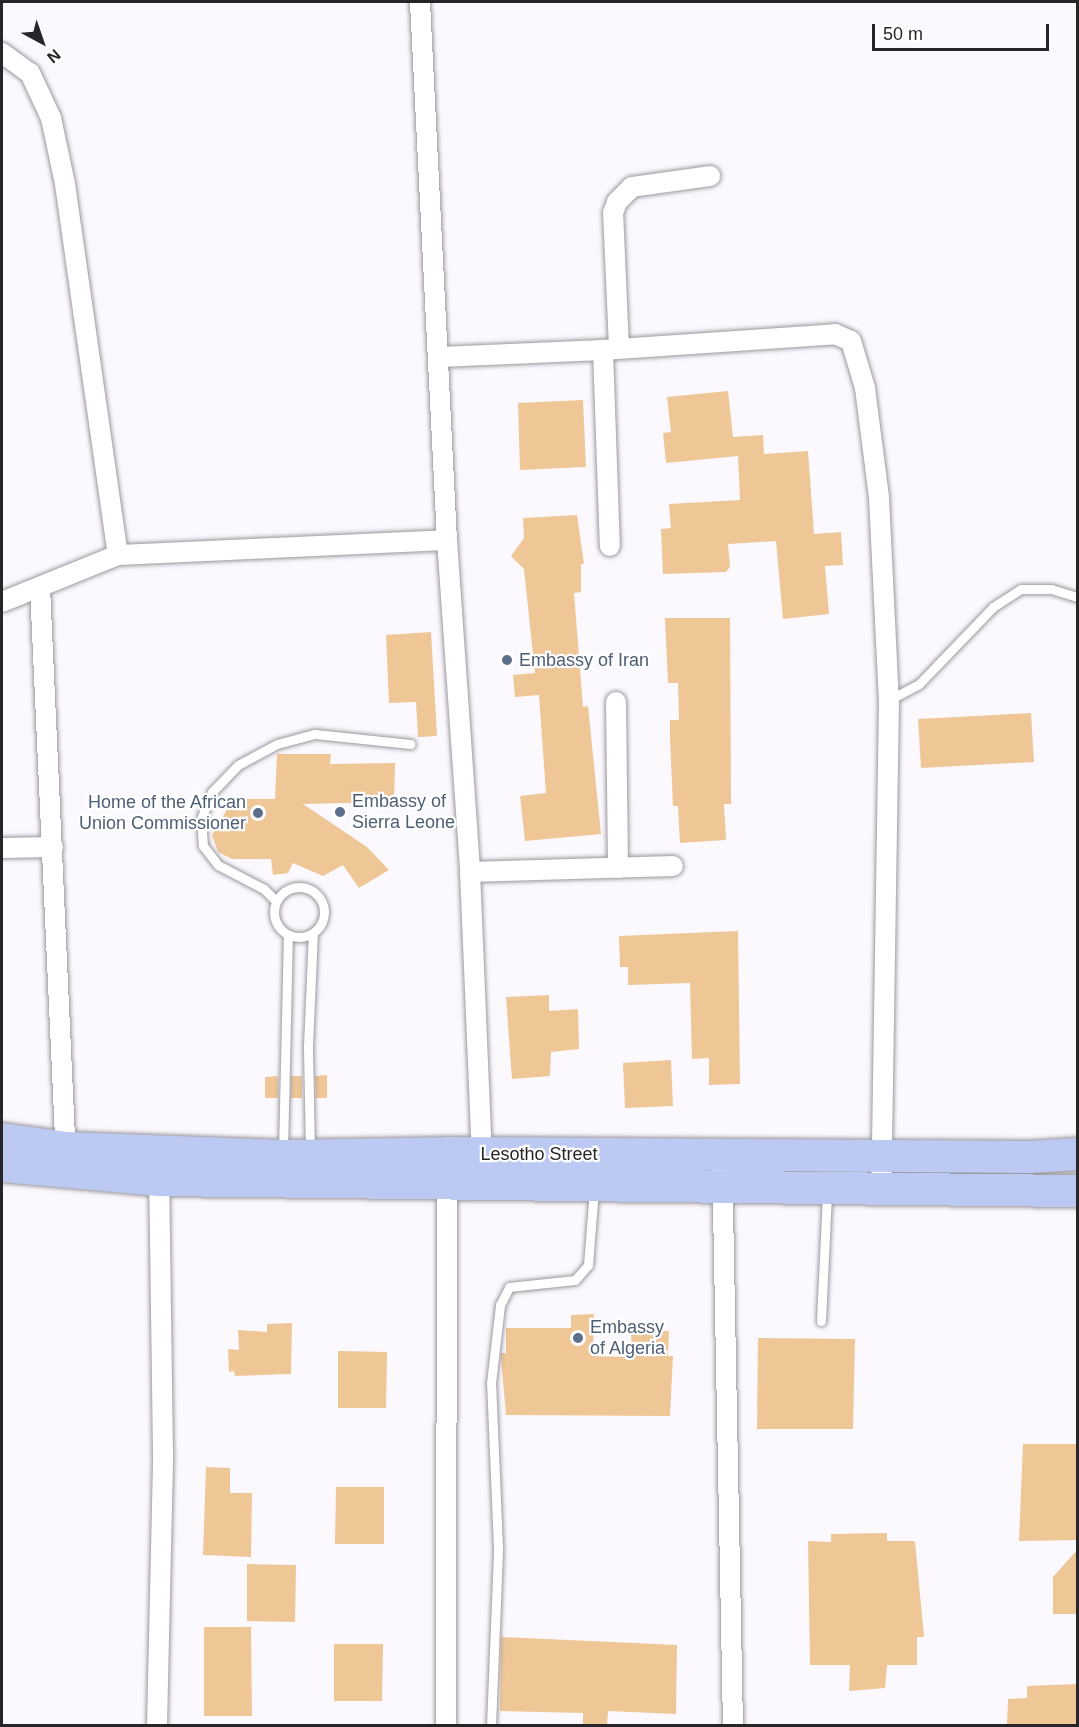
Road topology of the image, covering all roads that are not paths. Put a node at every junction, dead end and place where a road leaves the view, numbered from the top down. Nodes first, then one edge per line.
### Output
1 (420, 2) edge
2 (2, 53) edge
3 (710, 176) dead end
4 (611, 349) junction
5 (440, 357) junction
6 (447, 540) junction
7 (609, 546) dead end
8 (118, 555) junction
9 (40, 587) junction
10 (1077, 597) edge
11 (2, 602) edge
12 (889, 700) junction
13 (616, 702) dead end
14 (410, 744) dead end
15 (53, 847) junction
16 (2, 848) edge
17 (673, 866) dead end
18 (618, 868) junction
19 (470, 872) junction
20 (276, 902) junction
21 (313, 933) junction
22 (288, 935) junction
23 (2, 1139) edge
24 (884, 1154) junction
25 (1077, 1154) edge
26 (66, 1161) junction
27 (2, 1166) edge
28 (159, 1167) junction
29 (447, 1167) junction
30 (296, 1168) junction
31 (482, 1168) junction
32 (596, 1169) junction
33 (721, 1170) junction
34 (827, 1172) junction
35 (881, 1191) junction
36 (1077, 1191) edge
37 (821, 1321) dead end
38 (157, 1725) edge
39 (446, 1725) edge
40 (491, 1725) edge
41 (733, 1725) edge

1 - 5 street
2 - 8 street
3 - 4 street
4 - 5 street
4 - 7 street
4 - 12 street
5 - 6 street
6 - 8 street
6 - 19 street
8 - 9 street
9 - 11 street
9 - 15 street
10 - 12 lane
12 - 24 street
13 - 18 street
14 - 20 lane
15 - 16 street
15 - 26 street
17 - 18 street
18 - 19 street
19 - 31 street
20 - 21 lane
20 - 22 lane
21 - 22 lane
21 - 30 lane
22 - 30 lane
23 - 26 main road, Lesotho Street
24 - 25 main road, Lesotho Street
24 - 34 main road, Lesotho Street
24 - 35 street
26 - 27 main road, Lesotho Street
26 - 28 main road, Lesotho Street
28 - 30 main road, Lesotho Street
28 - 38 street
29 - 30 main road, Lesotho Street
29 - 31 main road, Lesotho Street
29 - 39 street
31 - 32 main road, Lesotho Street
32 - 33 main road, Lesotho Street
32 - 40 lane
33 - 34 main road, Lesotho Street
33 - 41 street
34 - 35 main road, Lesotho Street
34 - 37 lane
35 - 36 main road, Lesotho Street

